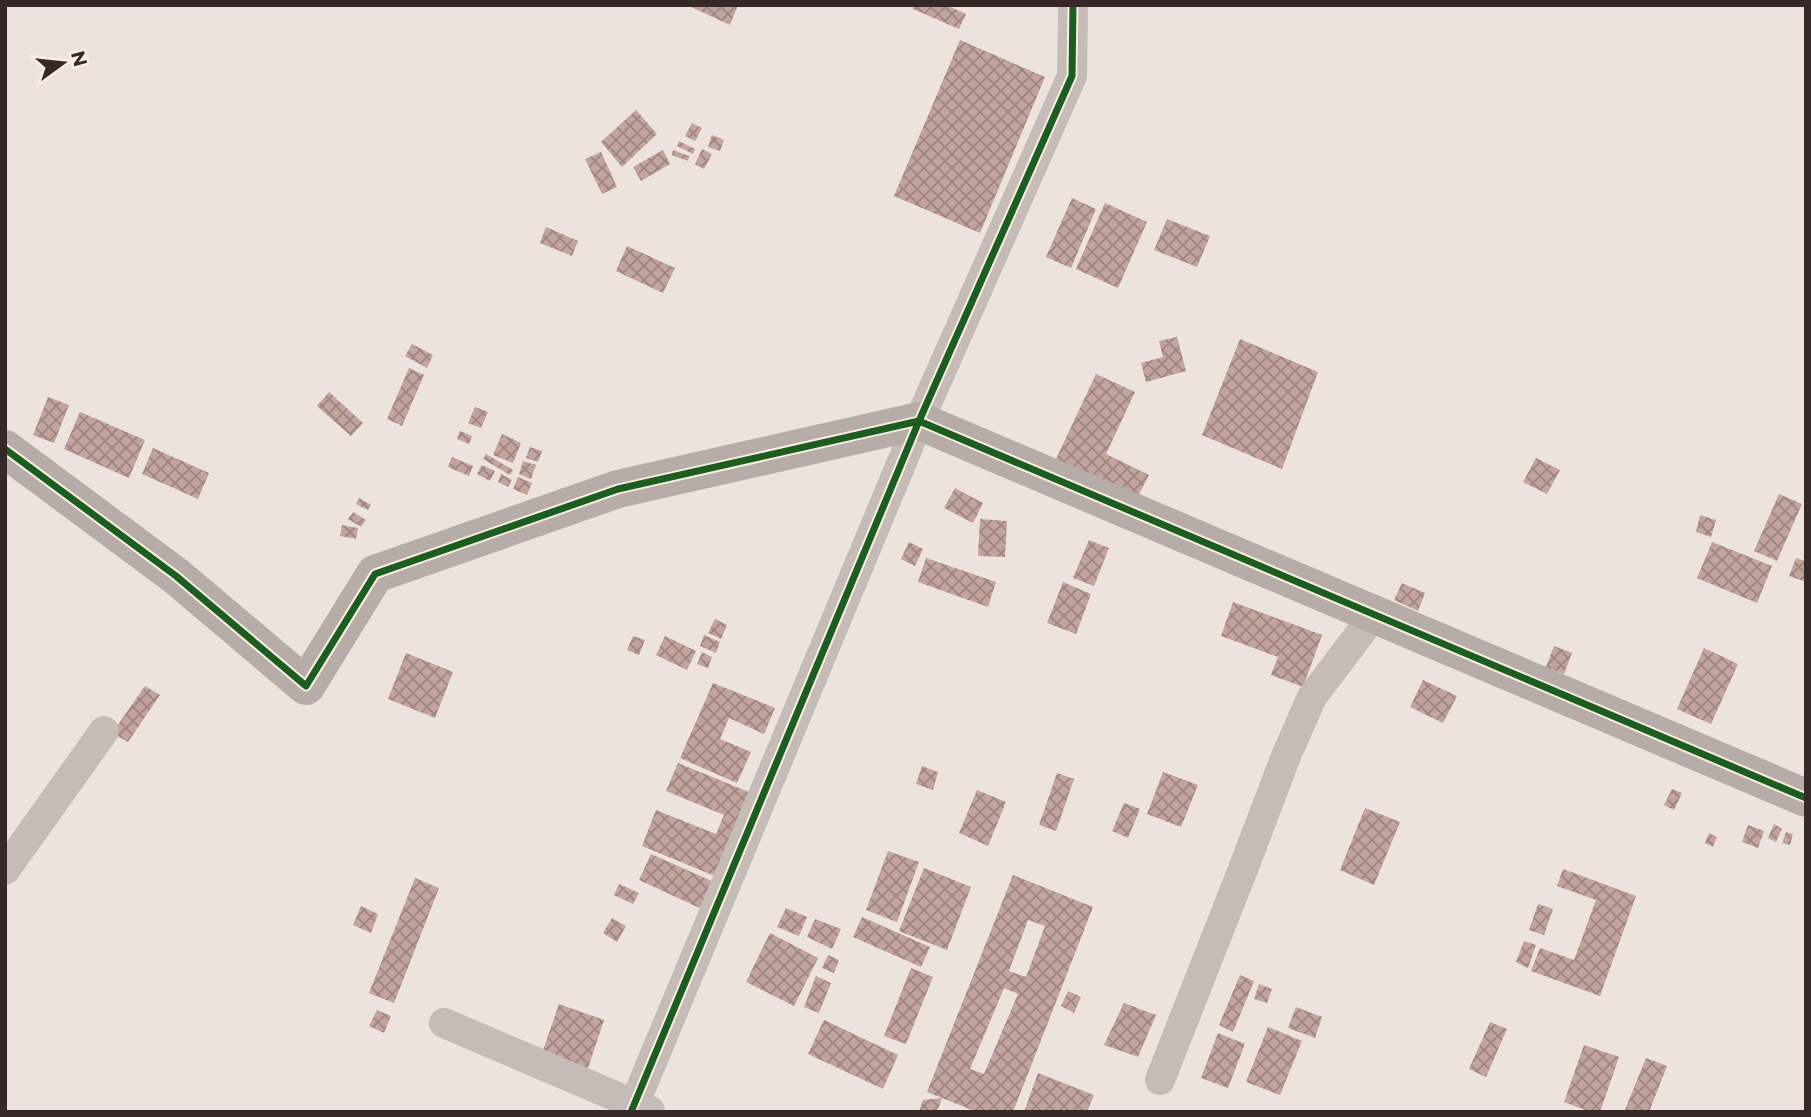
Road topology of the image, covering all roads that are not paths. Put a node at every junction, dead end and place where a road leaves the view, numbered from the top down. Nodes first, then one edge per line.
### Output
1 (1073, 5) edge
2 (919, 421) junction
3 (5, 449) edge
4 (1374, 615) junction
5 (104, 731) dead end
6 (1806, 798) edge
7 (5, 870) edge
8 (444, 1023) dead end
9 (1160, 1080) dead end
10 (639, 1109) edge

1 - 2 street
2 - 3 street
2 - 4 street
2 - 10 street
4 - 6 street
4 - 9 street
5 - 7 street
8 - 10 street

